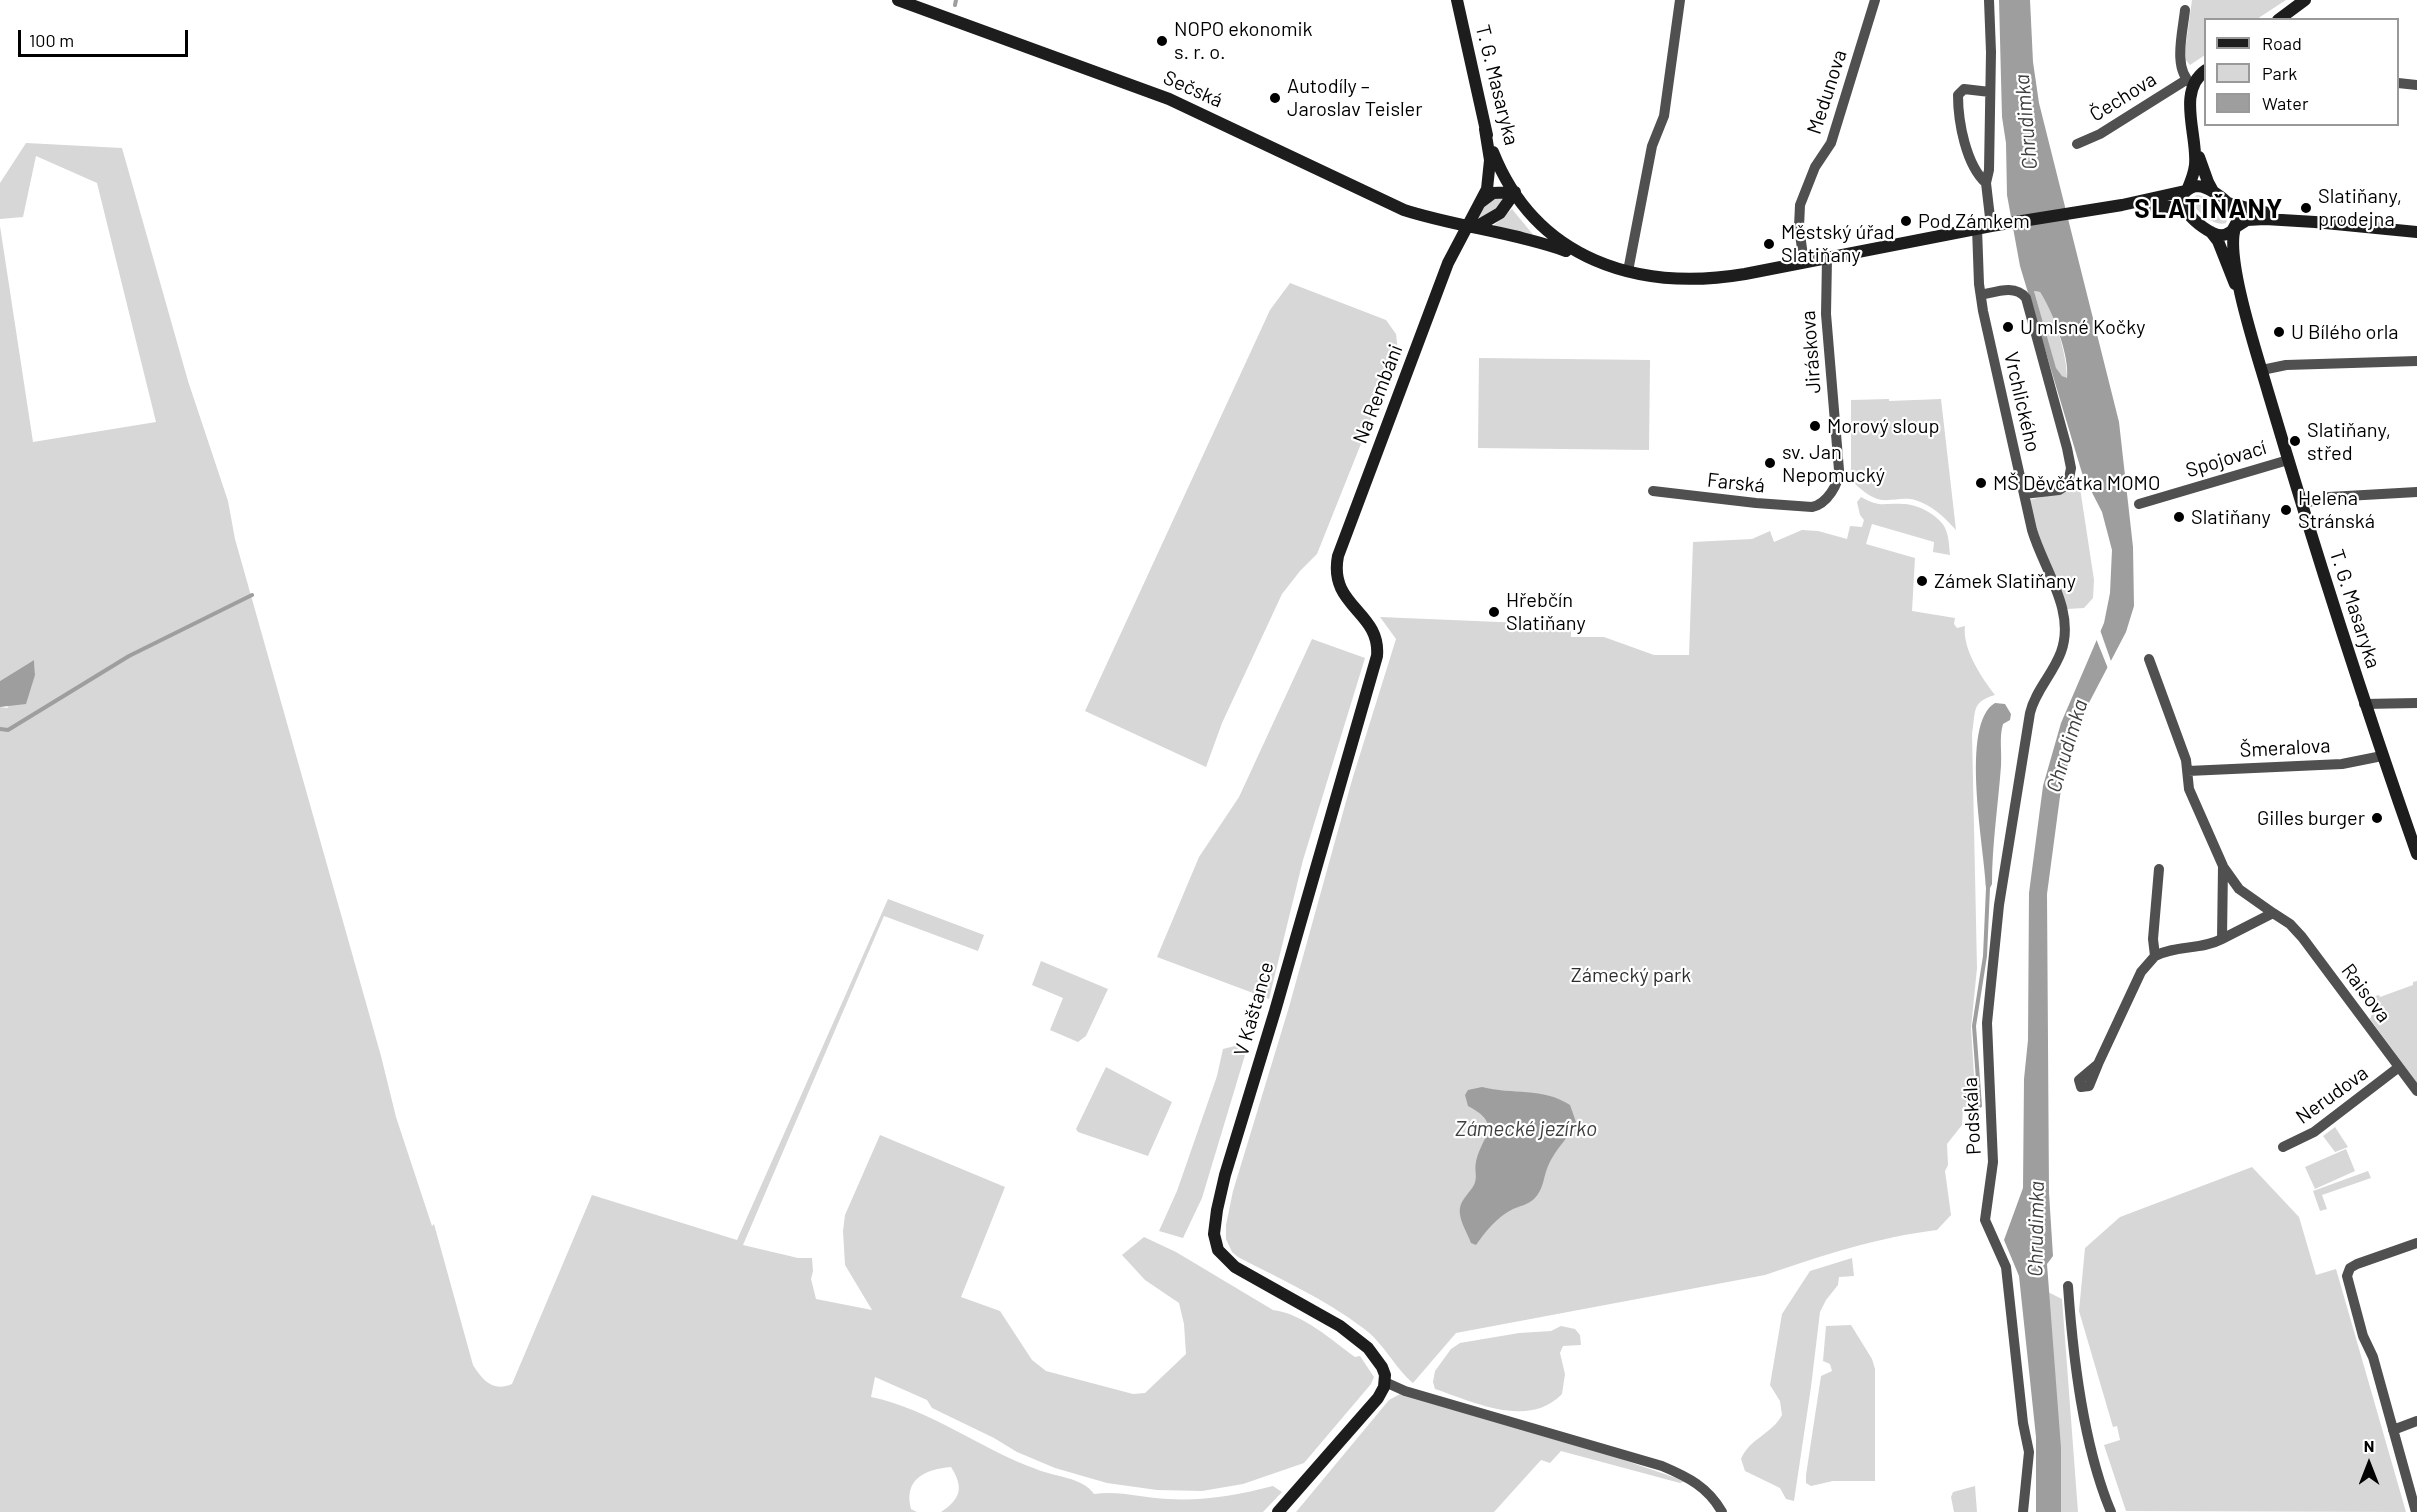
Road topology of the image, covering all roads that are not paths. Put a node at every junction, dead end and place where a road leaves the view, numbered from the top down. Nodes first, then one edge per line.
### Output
1 (898, 0) edge
2 (1457, 0) edge
3 (1680, 0) edge
4 (1875, 0) edge
5 (1989, 0) edge
6 (2305, 0) edge
7 (2185, 10) dead end
8 (2281, 18) edge
9 (2204, 71) edge
10 (2189, 82) junction
11 (2399, 83) edge
12 (2417, 85) edge
13 (1990, 92) junction
14 (1485, 129) junction
15 (2193, 131) junction
16 (2077, 144) dead end
17 (1986, 183) junction
18 (2187, 190) junction
19 (1515, 192) junction
20 (2220, 198) junction
21 (1480, 203) junction
22 (2109, 207) junction
23 (2187, 213) junction
24 (2329, 223) junction
25 (1994, 225) junction
26 (1470, 227) junction
27 (2205, 227) junction
28 (1977, 228) junction
29 (2235, 228) junction
30 (2417, 232) edge
31 (1827, 258) junction
32 (1804, 263) junction
33 (1610, 266) junction
34 (1628, 272) junction
35 (1981, 295) junction
36 (2244, 304) junction
37 (2417, 361) edge
38 (2262, 370) junction
39 (2288, 459) junction
40 (1839, 479) joint
41 (1653, 491) dead end
42 (2417, 492) edge
43 (2024, 494) junction
44 (2139, 504) dead end
45 (2301, 504) junction
46 (1337, 578) joint
47 (2149, 659) dead end
48 (2417, 703) edge
49 (2364, 704) junction
50 (2030, 713) joint
51 (2382, 756) junction
52 (2188, 771) junction
53 (2417, 854) edge
54 (2223, 866) junction
55 (2159, 869) dead end
56 (2273, 912) junction
57 (2222, 939) junction
58 (2155, 956) junction
59 (2098, 1064) dead end
60 (2399, 1067) junction
61 (2417, 1091) edge
62 (2283, 1147) dead end
63 (2417, 1243) edge
64 (2068, 1286) dead end
65 (1385, 1382) junction
66 (2417, 1421) edge
67 (2393, 1430) junction
68 (1278, 1512) edge
69 (1722, 1512) edge
70 (2023, 1512) edge
71 (2111, 1512) edge
72 (2416, 1512) edge

1 - 26 street, Sečská
2 - 14 street, T. G. Masaryka
3 - 34 street
4 - 32 street, Medunova
5 - 13 street
6 - 8 street
7 - 10 street
9 - 10 street
10 - 15 street
10 - 16 street, Čechova
11 - 12 street
13 - 17 street
13 - 17 street
14 - 19 street, T. G. Masaryka
14 - 21 street
15 - 18 street
15 - 20 street
17 - 25 street
18 - 20 street, T. G. Masaryka
18 - 22 street, T. G. Masaryka
18 - 23 street
19 - 21 street
19 - 26 street
19 - 33 street, T. G. Masaryka
20 - 24 street
20 - 29 street, T. G. Masaryka
21 - 26 street
22 - 23 street, T. G. Masaryka
22 - 25 street, T. G. Masaryka
23 - 27 street, T. G. Masaryka
24 - 29 street
24 - 30 street
25 - 28 street, T. G. Masaryka
26 - 33 street, Sečská
26 - 46 street, Na Rembáni
27 - 29 street, T. G. Masaryka
27 - 36 street, T. G. Masaryka
28 - 31 street, T. G. Masaryka
28 - 35 street, Vrchlického
29 - 36 street, T. G. Masaryka
31 - 32 street, T. G. Masaryka
31 - 40 street, Jiráskova
32 - 34 street, T. G. Masaryka
33 - 34 street, T. G. Masaryka
35 - 43 street, Vrchlického
35 - 43 street
36 - 38 street, T. G. Masaryka
37 - 38 street
38 - 39 street, T. G. Masaryka
39 - 44 street, Spojovací
39 - 45 street, T. G. Masaryka
40 - 41 street, Farská
42 - 45 street
43 - 50 street, Vrchlického
45 - 49 street, T. G. Masaryka
46 - 65 street, V Kaštance
47 - 52 street
48 - 49 street
49 - 51 street, T. G. Masaryka
50 - 70 street, Podskála
51 - 52 street, Šmeralova
51 - 53 street, T. G. Masaryka
52 - 54 street
54 - 56 street, Raisova
54 - 57 street
55 - 58 street
56 - 57 street
56 - 60 street, Raisova
57 - 58 street
58 - 59 street
60 - 61 street, Raisova
60 - 62 street, Nerudova
63 - 67 street
64 - 71 street
65 - 68 street
65 - 69 street
66 - 67 street
67 - 72 street

